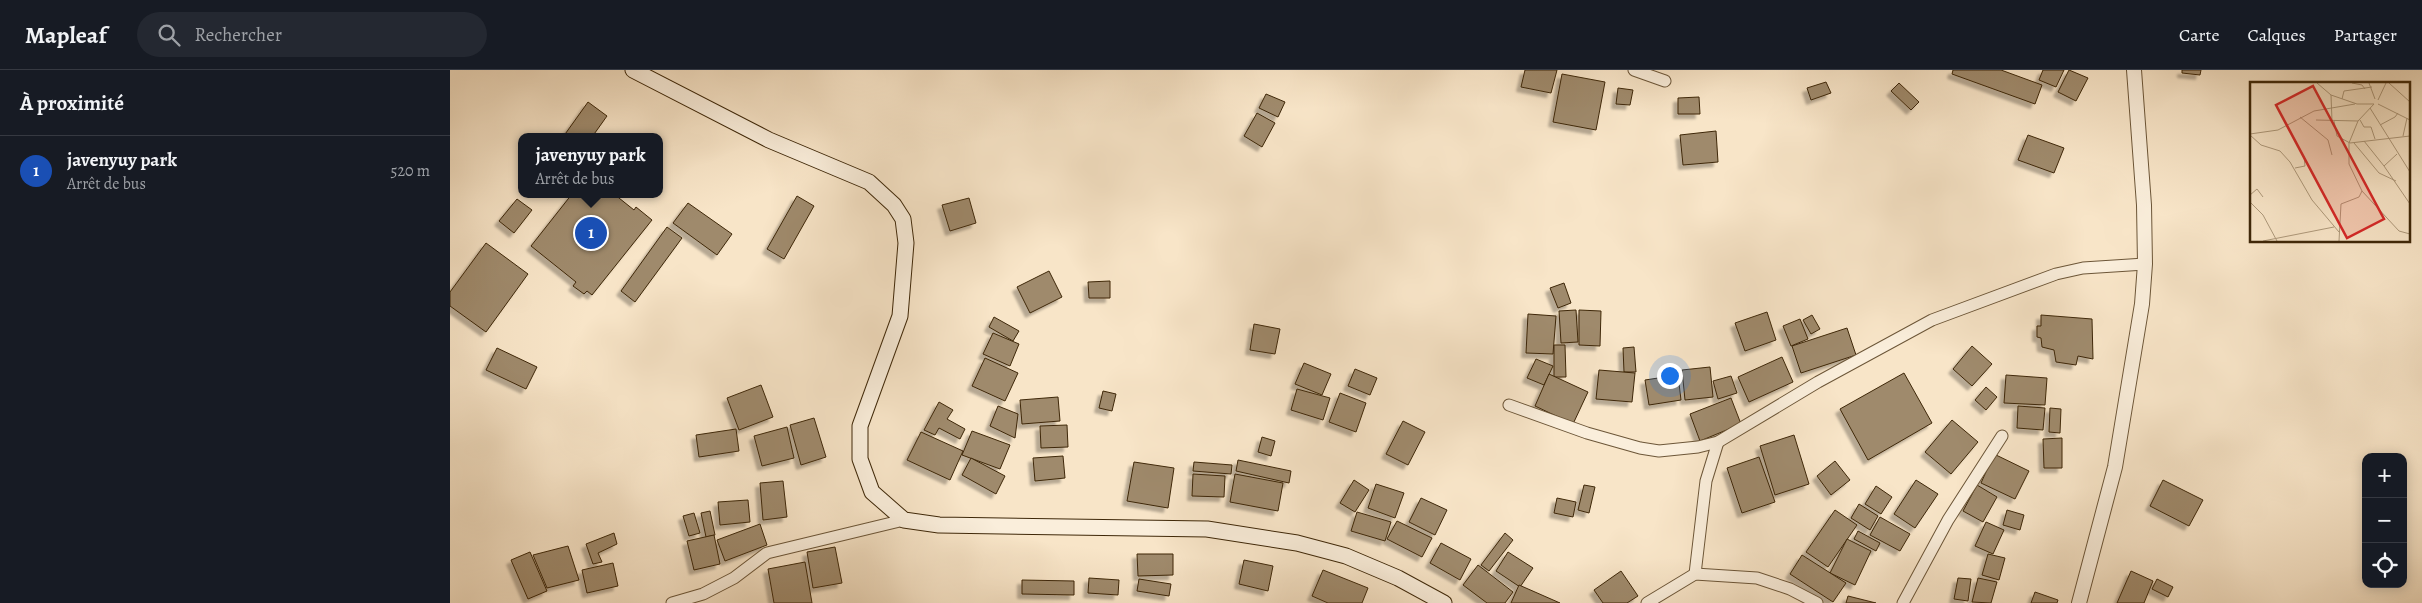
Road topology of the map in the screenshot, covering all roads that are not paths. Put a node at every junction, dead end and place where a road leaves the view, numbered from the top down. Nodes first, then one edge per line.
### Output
1 (633, 70) edge
2 (1634, 70) edge
3 (2134, 70) edge
4 (1664, 81) dead end
5 (2146, 264) junction
6 (1509, 405) dead end
7 (2002, 436) dead end
8 (1718, 442) junction
9 (904, 520) junction
10 (1695, 574) junction
11 (672, 603) edge
12 (1444, 603) edge
13 (1647, 603) edge
14 (1817, 603) edge
15 (1903, 603) edge
16 (2080, 603) edge

1 - 9 main road
2 - 4 street
3 - 5 street
5 - 8 street
5 - 16 street
6 - 8 street
7 - 15 street
8 - 10 street
9 - 11 street
9 - 12 main road
10 - 13 street
10 - 14 street

